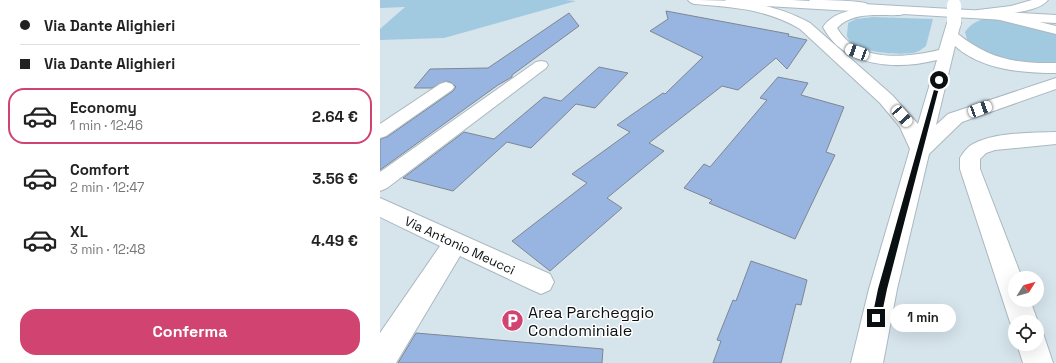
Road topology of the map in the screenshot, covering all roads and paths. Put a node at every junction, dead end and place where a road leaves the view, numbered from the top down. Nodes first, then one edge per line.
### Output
1 (694, 0) edge
2 (731, 0) edge
3 (815, 0) edge
4 (1042, 0) edge
5 (953, 2) edge
6 (874, 7) junction
7 (918, 10) junction
8 (978, 14) junction
9 (993, 14) junction
10 (1056, 19) edge
11 (952, 29) junction
12 (1056, 30) edge
13 (946, 53) junction
14 (541, 65) dead end
15 (1056, 68) edge
16 (1056, 83) edge
17 (446, 87) dead end
18 (380, 132) edge
19 (1056, 138) edge
20 (921, 150) junction
21 (380, 183) edge
22 (380, 207) edge
23 (456, 242) junction
24 (1008, 276) edge
25 (541, 282) dead end
26 (1034, 351) edge
27 (380, 360) edge
28 (867, 363) edge
29 (1038, 363) edge

1 - 20 main road
2 - 6 main road
3 - 6 main road
4 - 8 main road
5 - 11 main road, bridge
6 - 7 main road
7 - 8 main road
7 - 13 main road
8 - 9 main road
9 - 10 main road
9 - 12 main road
11 - 13 main road
11 - 15 main road
13 - 20 main road
14 - 21 street
16 - 20 main road
17 - 18 street
19 - 24 street
20 - 28 main road
22 - 23 street, Via Antonio Meucci
23 - 25 street, Via Antonio Meucci
23 - 27 street
26 - 29 street

